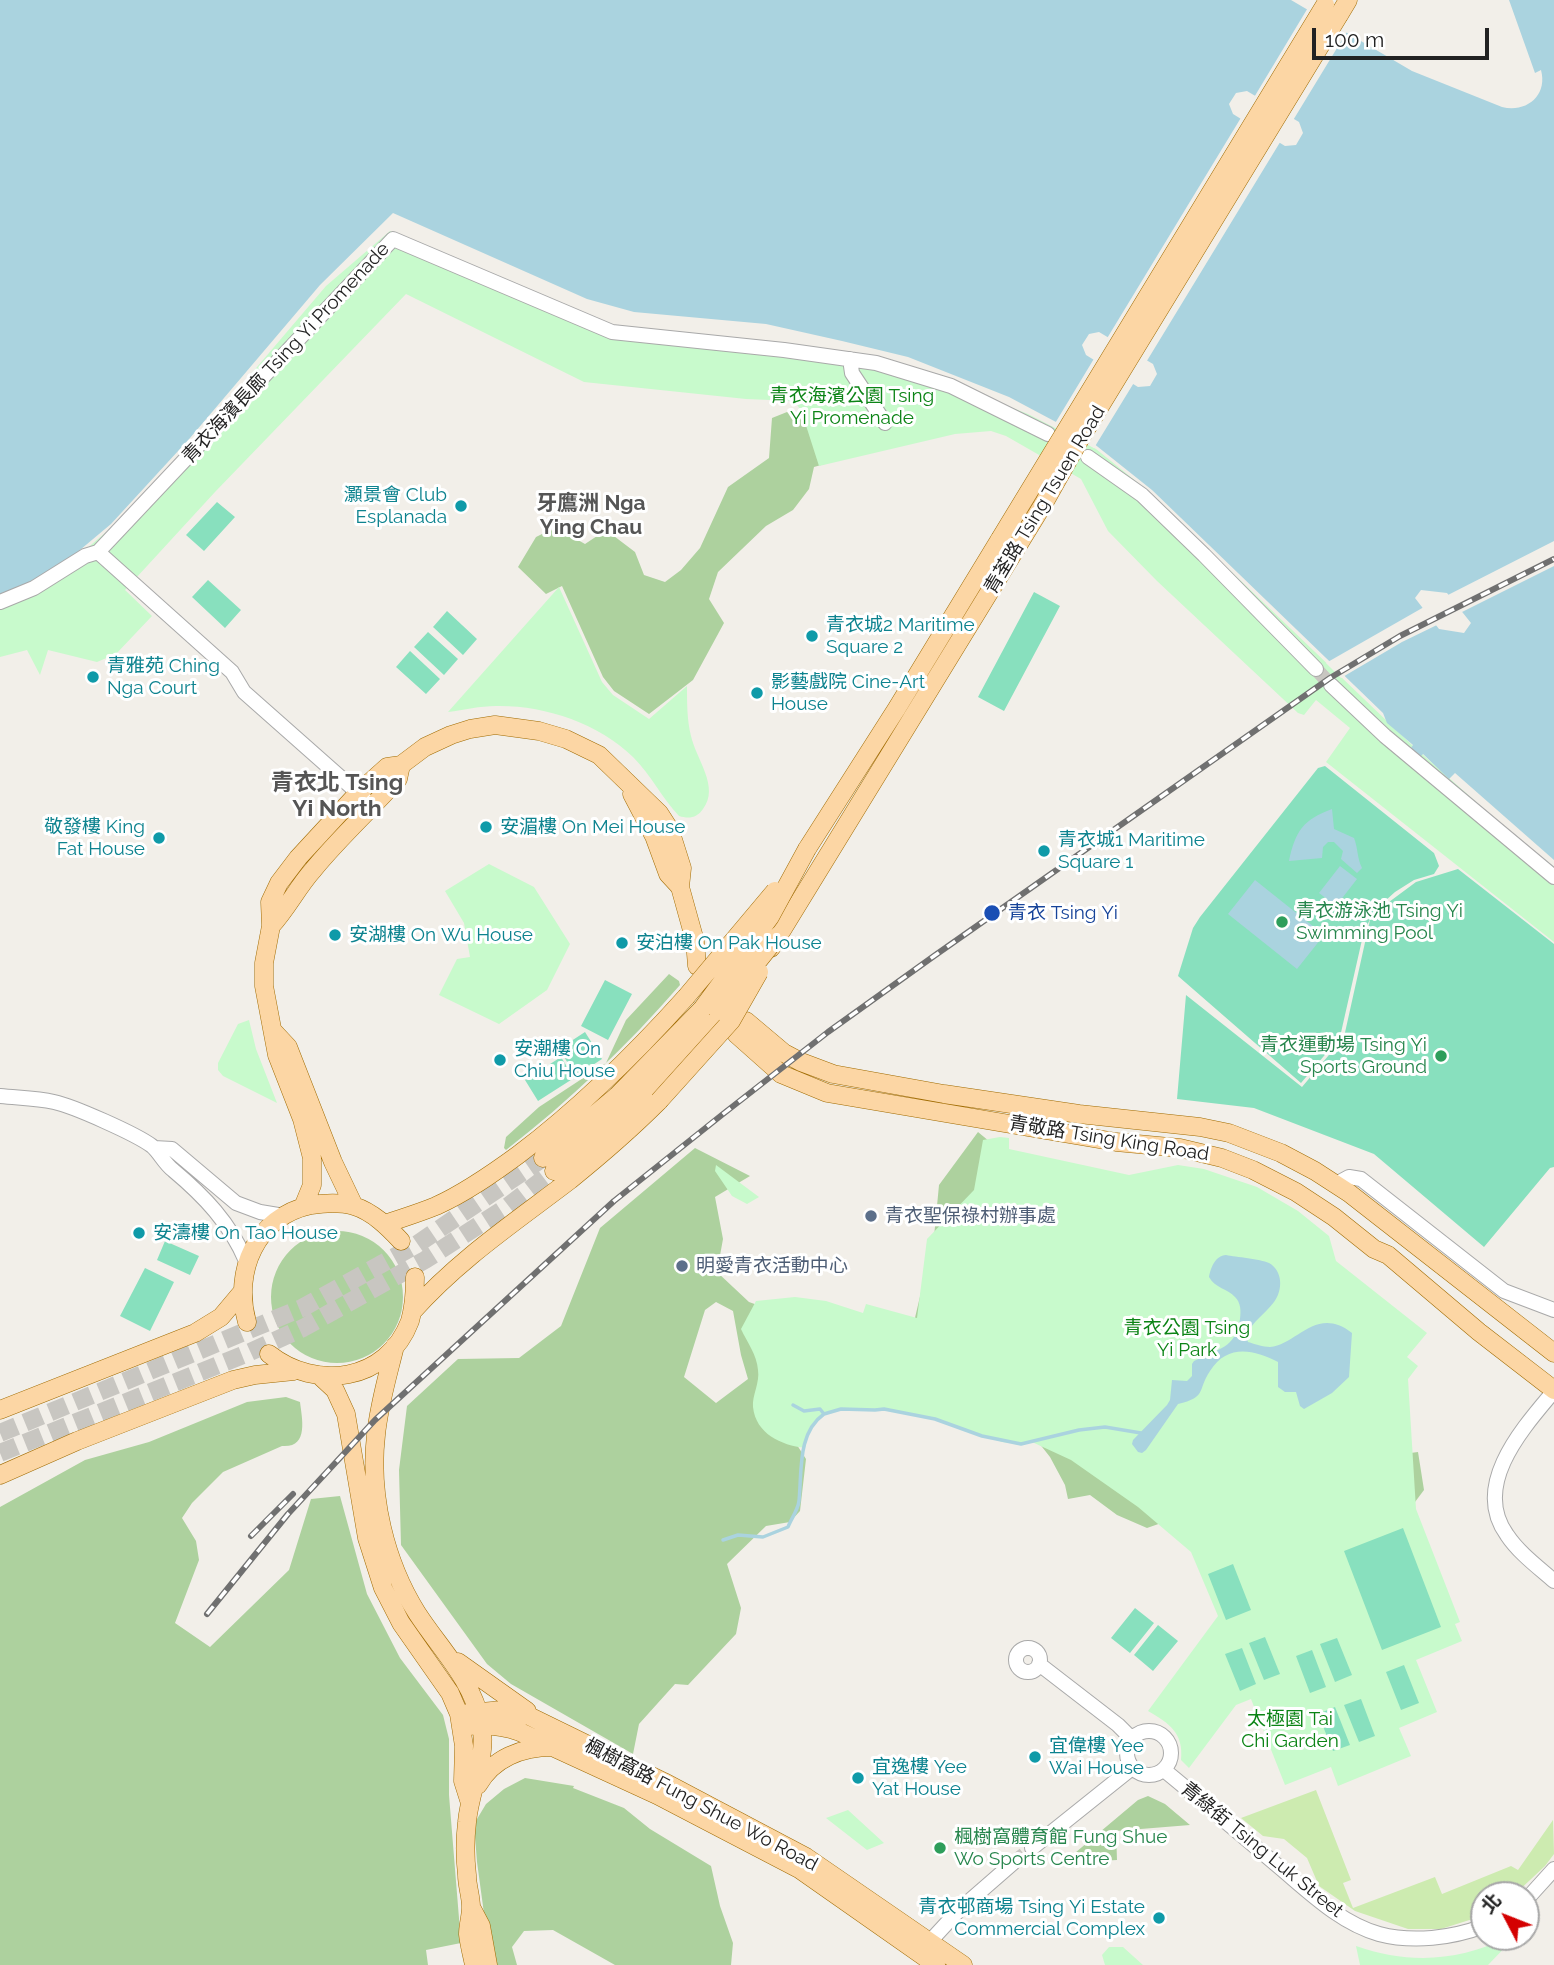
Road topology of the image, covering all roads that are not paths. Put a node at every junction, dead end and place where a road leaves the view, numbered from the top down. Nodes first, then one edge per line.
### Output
1 (1328, 0) edge
2 (1348, 0) edge
3 (849, 359) junction
4 (885, 423) dead end
5 (1048, 434) dead end
6 (1088, 457) dead end
7 (97, 552) junction
8 (0, 602) edge
9 (1316, 669) tunnel mouth
10 (1331, 685) tunnel mouth
11 (401, 765) junction
12 (358, 793) junction
13 (373, 806) junction
14 (807, 849) junction
15 (1554, 877) edge
16 (271, 926) junction
17 (778, 936) junction
18 (703, 963) dead end
19 (274, 1032) junction
20 (864, 1079) junction
21 (0, 1096) edge
22 (887, 1102) junction
23 (1099, 1124) junction
24 (154, 1148) junction
25 (1336, 1184) junction
26 (354, 1206) junction
27 (303, 1207) junction
28 (284, 1216) junction
29 (385, 1224) junction
30 (401, 1241) dead end
31 (1388, 1255) junction
32 (247, 1261) junction
33 (415, 1277) dead end
34 (242, 1293) junction
35 (1554, 1310) edge
36 (412, 1312) junction
37 (247, 1322) dead end
38 (395, 1346) junction
39 (1554, 1353) edge
40 (269, 1354) dead end
41 (294, 1371) junction
42 (321, 1377) junction
43 (1554, 1390) edge
44 (0, 1410) edge
45 (0, 1475) edge
46 (1554, 1581) edge
47 (448, 1654) junction
48 (1040, 1664) dead end
49 (479, 1718) junction
50 (461, 1721) junction
51 (550, 1726) junction
52 (1132, 1739) junction
53 (555, 1747) junction
54 (1132, 1768) junction
55 (1164, 1770) junction
56 (469, 1800) junction
57 (1032, 1848) tunnel mouth
58 (1013, 1863) tunnel mouth
59 (1554, 1868) edge
60 (1540, 1884) edge
61 (471, 1907) junction
62 (1470, 1930) edge
63 (925, 1947) junction
64 (474, 1965) edge
65 (488, 1965) edge
66 (936, 1965) edge
67 (963, 1965) edge

1 - 14 main road, 青荃路 Tsing Tsuen Road, bridge
2 - 17 main road, 青荃路 Tsing Tsuen Road, bridge
3 - 4 street
3 - 5 street, 青衣海濱長廊 Tsing Yi Promenade
3 - 7 street, 青衣海濱長廊 Tsing Yi Promenade
6 - 9 street
7 - 8 street, 青衣海濱長廊 Tsing Yi Promenade
7 - 12 street
10 - 15 street
11 - 12 main road
11 - 13 main road
11 - 18 main road
12 - 13 street
12 - 16 main road
13 - 16 main road
14 - 17 main road, 青荃路 Tsing Tsuen Road, bridge
14 - 29 main road, bridge
16 - 19 main road
17 - 36 main road, bridge
19 - 26 main road
19 - 27 main road
20 - 22 main road
20 - 22 main road, 青敬路 Tsing King Road
20 - 23 main road, 青敬路 Tsing King Road
21 - 24 street
22 - 23 main road, 青敬路 Tsing King Road
23 - 25 main road, 青敬路 Tsing King Road
23 - 31 main road, 青敬路 Tsing King Road
24 - 28 street
24 - 32 street
25 - 31 main road
25 - 35 street
25 - 39 main road, 青敬路 Tsing King Road
26 - 27 main road
26 - 29 main road
27 - 28 main road
28 - 32 main road
29 - 30 main road
31 - 43 main road, 青敬路 Tsing King Road
32 - 34 main road
33 - 36 main road
34 - 37 main road
34 - 44 main road
36 - 38 main road
38 - 42 main road
38 - 47 main road
40 - 41 main road
41 - 42 main road
41 - 45 main road
42 - 50 main road
43 - 46 street
47 - 49 main road
47 - 51 main road
48 - 52 street
49 - 50 main road, 楓樹窩路 Fung Shue Wo Road
49 - 51 main road, 楓樹窩路 Fung Shue Wo Road
49 - 53 main road, 楓樹窩路 Fung Shue Wo Road
49 - 56 main road
50 - 56 main road
51 - 63 main road, 楓樹窩路 Fung Shue Wo Road
52 - 54 street
52 - 55 street, 青綠街 Tsing Luk Street
53 - 56 main road
53 - 63 main road, 楓樹窩路 Fung Shue Wo Road
54 - 55 street, 青綠街 Tsing Luk Street
54 - 57 street
55 - 62 street, 青綠街 Tsing Luk Street
56 - 61 main road
58 - 63 street
59 - 60 street
61 - 64 main road
61 - 65 main road
63 - 66 main road, 楓樹窩路 Fung Shue Wo Road
63 - 67 main road, 楓樹窩路 Fung Shue Wo Road

